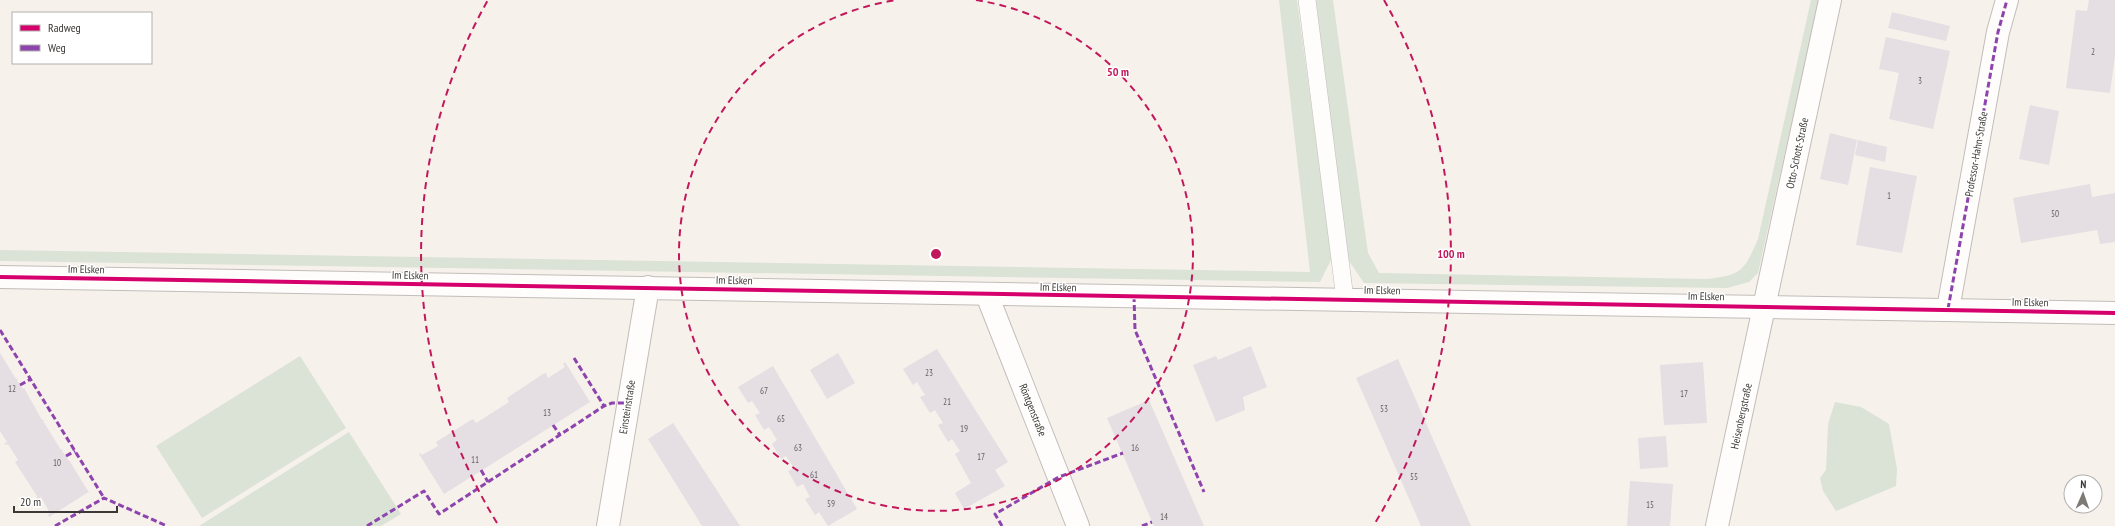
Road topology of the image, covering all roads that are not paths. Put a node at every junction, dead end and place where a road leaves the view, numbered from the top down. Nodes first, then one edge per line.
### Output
1 (1307, 0) edge
2 (1830, 0) edge
3 (2008, 0) edge
4 (0, 277) edge
5 (648, 288) junction
6 (987, 295) junction
7 (1345, 299) junction
8 (1764, 306) junction
9 (1948, 309) junction
10 (2115, 313) edge
11 (608, 526) edge
12 (1078, 526) edge
13 (1717, 526) edge

1 - 7 lane
2 - 8 street, Otto-Schott-Straße
3 - 9 street, Professor-Hahn-Straße
4 - 5 street, Im Elsken
5 - 6 street, Im Elsken
5 - 11 street, Einsteinstraße
6 - 7 street, Im Elsken
6 - 12 street, Röntgenstraße
7 - 8 street, Im Elsken
8 - 9 street, Im Elsken
8 - 13 street, Heisenbergstraße
9 - 10 street, Im Elsken

